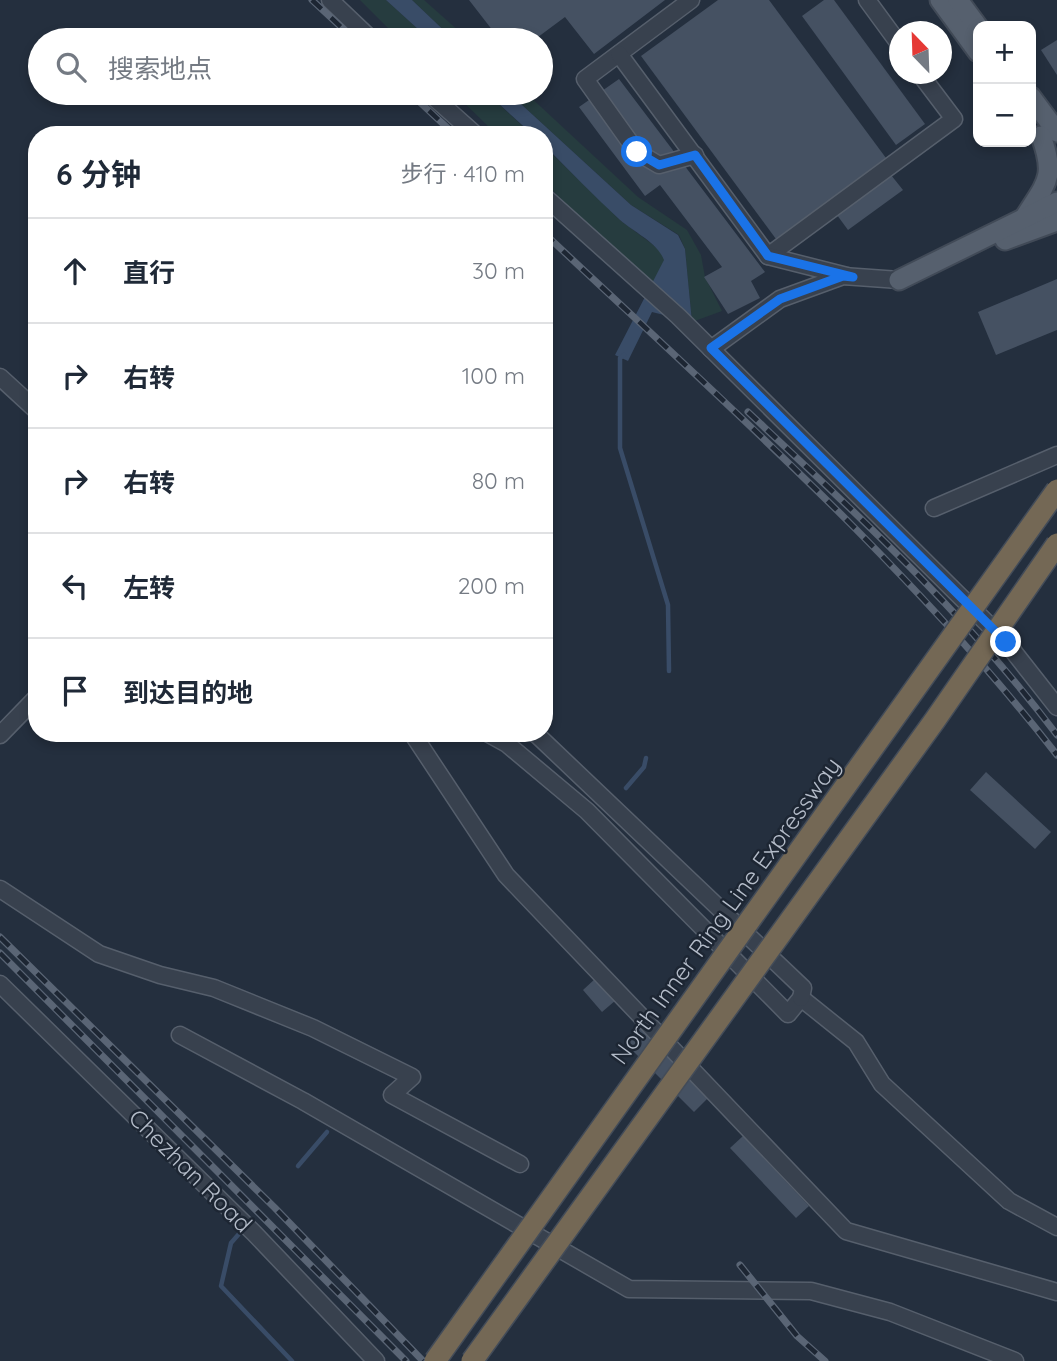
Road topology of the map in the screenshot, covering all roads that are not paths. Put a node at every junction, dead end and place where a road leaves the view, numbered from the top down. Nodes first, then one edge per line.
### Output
1 (330, 0) edge
2 (691, 0) edge
3 (867, 0) edge
4 (940, 0) edge
5 (958, 0) edge
6 (974, 21) edge
7 (359, 28) edge
8 (889, 30) edge
9 (973, 45) edge
10 (619, 54) junction
11 (928, 84) edge
12 (442, 105) edge
13 (1036, 106) edge
14 (466, 126) edge
15 (1048, 129) edge
16 (695, 155) junction
17 (1057, 157) edge
18 (1057, 202) edge
19 (553, 204) edge
20 (1024, 219) junction
21 (1057, 221) edge
22 (768, 256) junction
23 (853, 277) junction
24 (899, 280) junction
25 (711, 348) junction
26 (0, 377) edge
27 (28, 403) edge
28 (1057, 455) edge
29 (1057, 490) edge
30 (934, 508) dead end
31 (1057, 544) edge
32 (28, 706) edge
33 (1057, 707) edge
34 (0, 735) edge
35 (418, 742) edge
36 (503, 742) edge
37 (544, 742) edge
38 (0, 888) edge
39 (0, 984) edge
40 (802, 998) junction
41 (180, 1035) dead end
42 (520, 1164) dead end
43 (1057, 1227) edge
44 (1057, 1292) edge
45 (376, 1361) edge
46 (435, 1361) edge
47 (472, 1361) edge
48 (1015, 1361) edge

1 - 7 street
2 - 10 street
3 - 8 street
4 - 9 main road
5 - 6 main road
10 - 16 street
10 - 16 street
11 - 22 street
12 - 14 street
13 - 15 main road
15 - 17 main road
15 - 20 main road
16 - 22 street
18 - 20 main road
19 - 25 street
20 - 24 main road
21 - 24 main road
22 - 23 street
23 - 24 street
23 - 25 street
25 - 33 street
26 - 27 street
28 - 30 street
29 - 46 highway, North Inner Ring Line Expressway, bridge
31 - 47 highway, bridge
32 - 34 street
35 - 44 street
36 - 40 street
37 - 40 street
38 - 42 street
39 - 45 street, Chezhan Road
40 - 43 street
41 - 48 street

